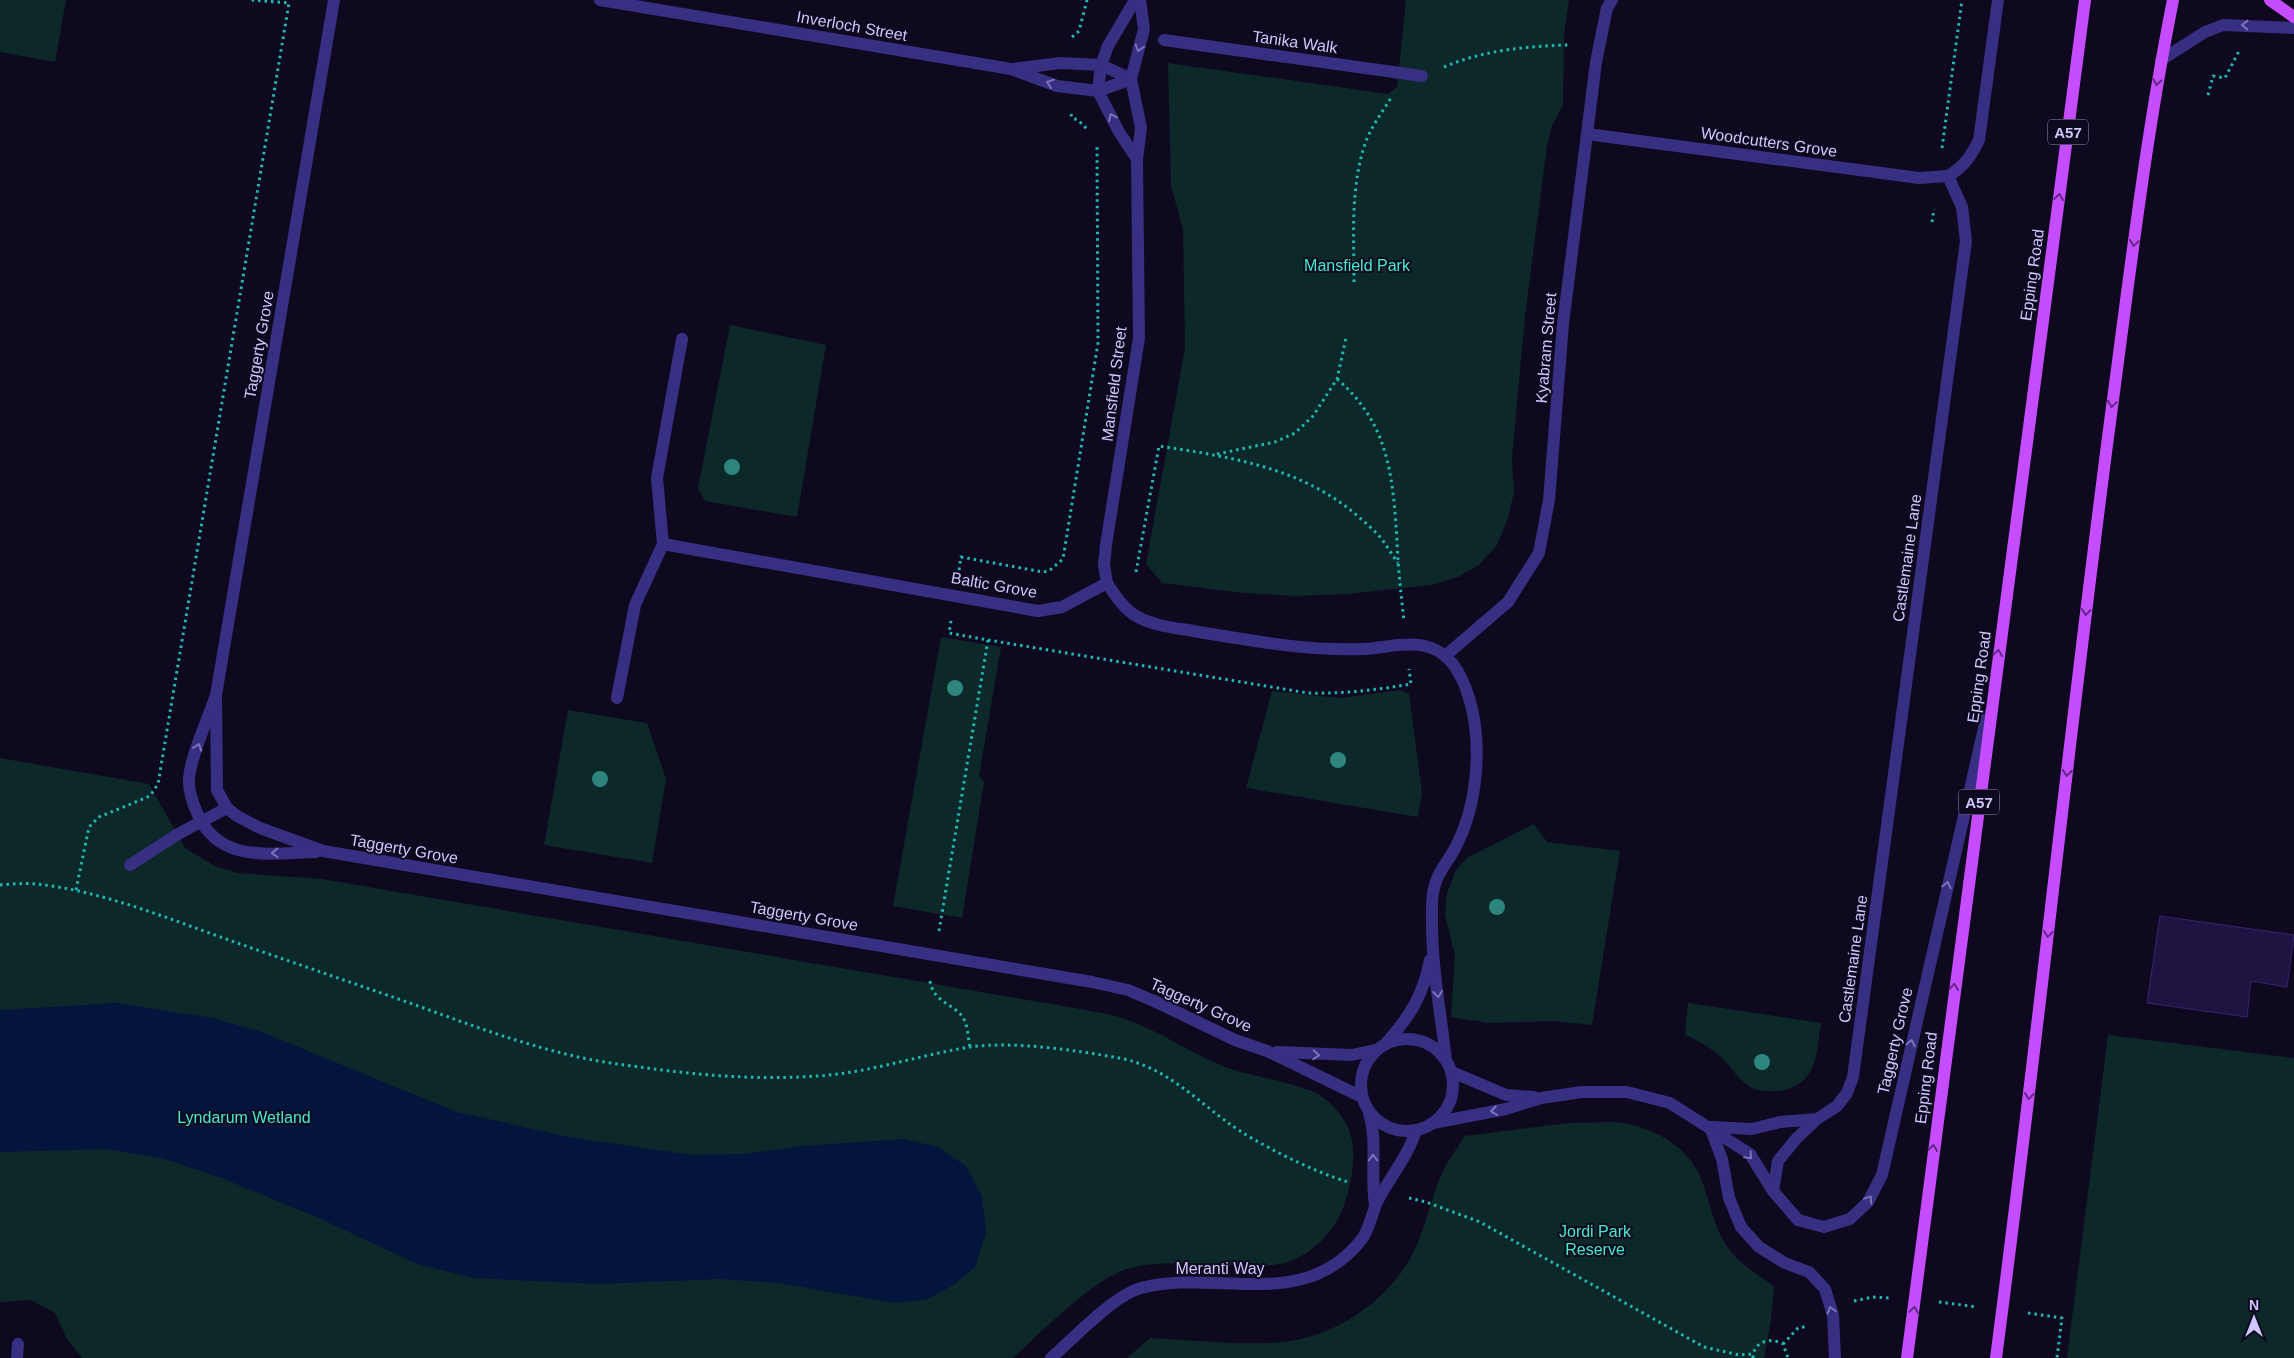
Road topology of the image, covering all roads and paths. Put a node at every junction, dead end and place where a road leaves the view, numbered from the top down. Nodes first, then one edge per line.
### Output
1 (250, 0) edge
2 (334, 0) edge
3 (600, 0) edge
4 (1087, 0) edge
5 (1135, 0) edge
6 (1140, 0) edge
7 (1962, 0) edge
8 (1998, 0) edge
9 (2086, 0) edge
10 (2172, 0) edge
11 (2270, 0) edge
12 (1608, 3) edge
13 (2294, 17) edge
14 (2294, 28) edge
15 (1069, 40) dead end
16 (1164, 40) dead end
17 (1570, 45) dead end
18 (2240, 49) dead end
19 (2161, 60) junction
20 (1101, 65) junction
21 (1011, 69) junction
22 (1422, 76) junction
23 (1131, 79) junction
24 (1098, 91) junction
25 (2208, 95) dead end
26 (1072, 118) dead end
27 (1586, 134) junction
28 (1091, 135) dead end
29 (1097, 142) dead end
30 (1137, 159) junction
31 (1943, 177) junction
32 (1932, 222) dead end
33 (1354, 282) dead end
34 (1346, 338) dead end
35 (682, 339) dead end
36 (1337, 379) junction
37 (1214, 455) junction
38 (663, 544) junction
39 (961, 556) dead end
40 (1398, 564) junction
41 (1136, 572) dead end
42 (1106, 583) junction
43 (955, 595) junction
44 (988, 640) junction
45 (1406, 644) junction
46 (1445, 656) junction
47 (1994, 682) junction
48 (216, 695) junction
49 (617, 698) dead end
50 (227, 808) junction
51 (201, 821) junction
52 (323, 851) junction
53 (130, 865) dead end
54 (0, 885) edge
55 (76, 890) junction
56 (1432, 945) junction
57 (934, 955) junction
58 (970, 1047) junction
59 (1380, 1047) junction
60 (1267, 1052) junction
61 (1449, 1066) junction
62 (1362, 1097) junction
63 (1541, 1098) junction
64 (1369, 1112) junction
65 (1817, 1119) junction
66 (1433, 1123) junction
67 (1710, 1127) junction
68 (1416, 1130) junction
69 (1377, 1191) junction
70 (1773, 1191) junction
71 (18, 1344) dead end
72 (1753, 1356) edge
73 (16, 1358) edge
74 (1051, 1358) edge
75 (1788, 1358) edge
76 (1835, 1358) edge
77 (1907, 1358) edge
78 (1996, 1358) edge

1 - 55 path
2 - 48 street, Taggerty Grove
3 - 21 street, Inverloch Street
4 - 15 path
5 - 20 street
6 -> 23 street, Mansfield Street
7 - 31 path
8 - 31 street
47 -> 9 main road, Epping Road / A57
10 - 19 main road
11 - 13 main road
12 - 27 street, Kyabram Street
14 -> 19 street
16 - 22 street, Tanika Walk
17 - 22 path
18 - 25 path
19 -> 78 main road
20 - 21 street, Inverloch Street
20 - 23 street, Inverloch Street
20 - 24 street
24 -> 21 street, Inverloch Street
22 - 33 path
23 - 24 street, Inverloch Street
23 - 30 street, Mansfield Street
30 -> 24 street
26 - 28 path
27 - 31 street, Woodcutters Grove
27 - 46 street, Kyabram Street
29 - 39 path
30 - 42 street, Mansfield Street
31 - 32 path
31 - 65 street, Castlemaine Lane
34 - 36 path
35 - 38 street
36 - 37 path
36 - 40 path
37 - 40 path
37 - 41 path
38 - 43 street, Baltic Grove
38 - 49 street
40 - 45 path
42 - 43 street, Baltic Grove
42 - 45 street
43 - 44 path
44 - 45 path
44 - 57 path
45 - 46 street
46 - 56 street
70 -> 47 street, Taggerty Grove
77 -> 47 main road, Epping Road / A57
48 - 50 street, Taggerty Grove
51 -> 48 street, Taggerty Grove
50 - 51 street
50 - 52 street, Taggerty Grove
52 -> 51 street, Taggerty Grove
51 - 53 street
52 - 57 street, Taggerty Grove
54 - 55 path
55 - 58 path
56 - 59 street
56 -> 61 street
57 - 58 path
57 - 60 street, Taggerty Grove
58 - 69 path
60 -> 59 street, Taggerty Grove
59 - 61 street
59 - 62 street
60 - 62 street, Taggerty Grove
61 - 63 street, Taggerty Grove
61 - 66 street
62 - 64 street
63 -> 66 street, Taggerty Grove
63 - 67 street, Taggerty Grove
64 - 68 street
69 -> 64 street, Meranti Way
65 - 67 street, Castlemaine Lane
65 - 70 street, Castlemaine Lane
66 - 68 street
67 -> 70 street, Taggerty Grove
76 -> 67 street
68 - 69 street, Meranti Way
69 - 72 path
69 - 74 street, Meranti Way
71 - 73 street
72 - 75 path

